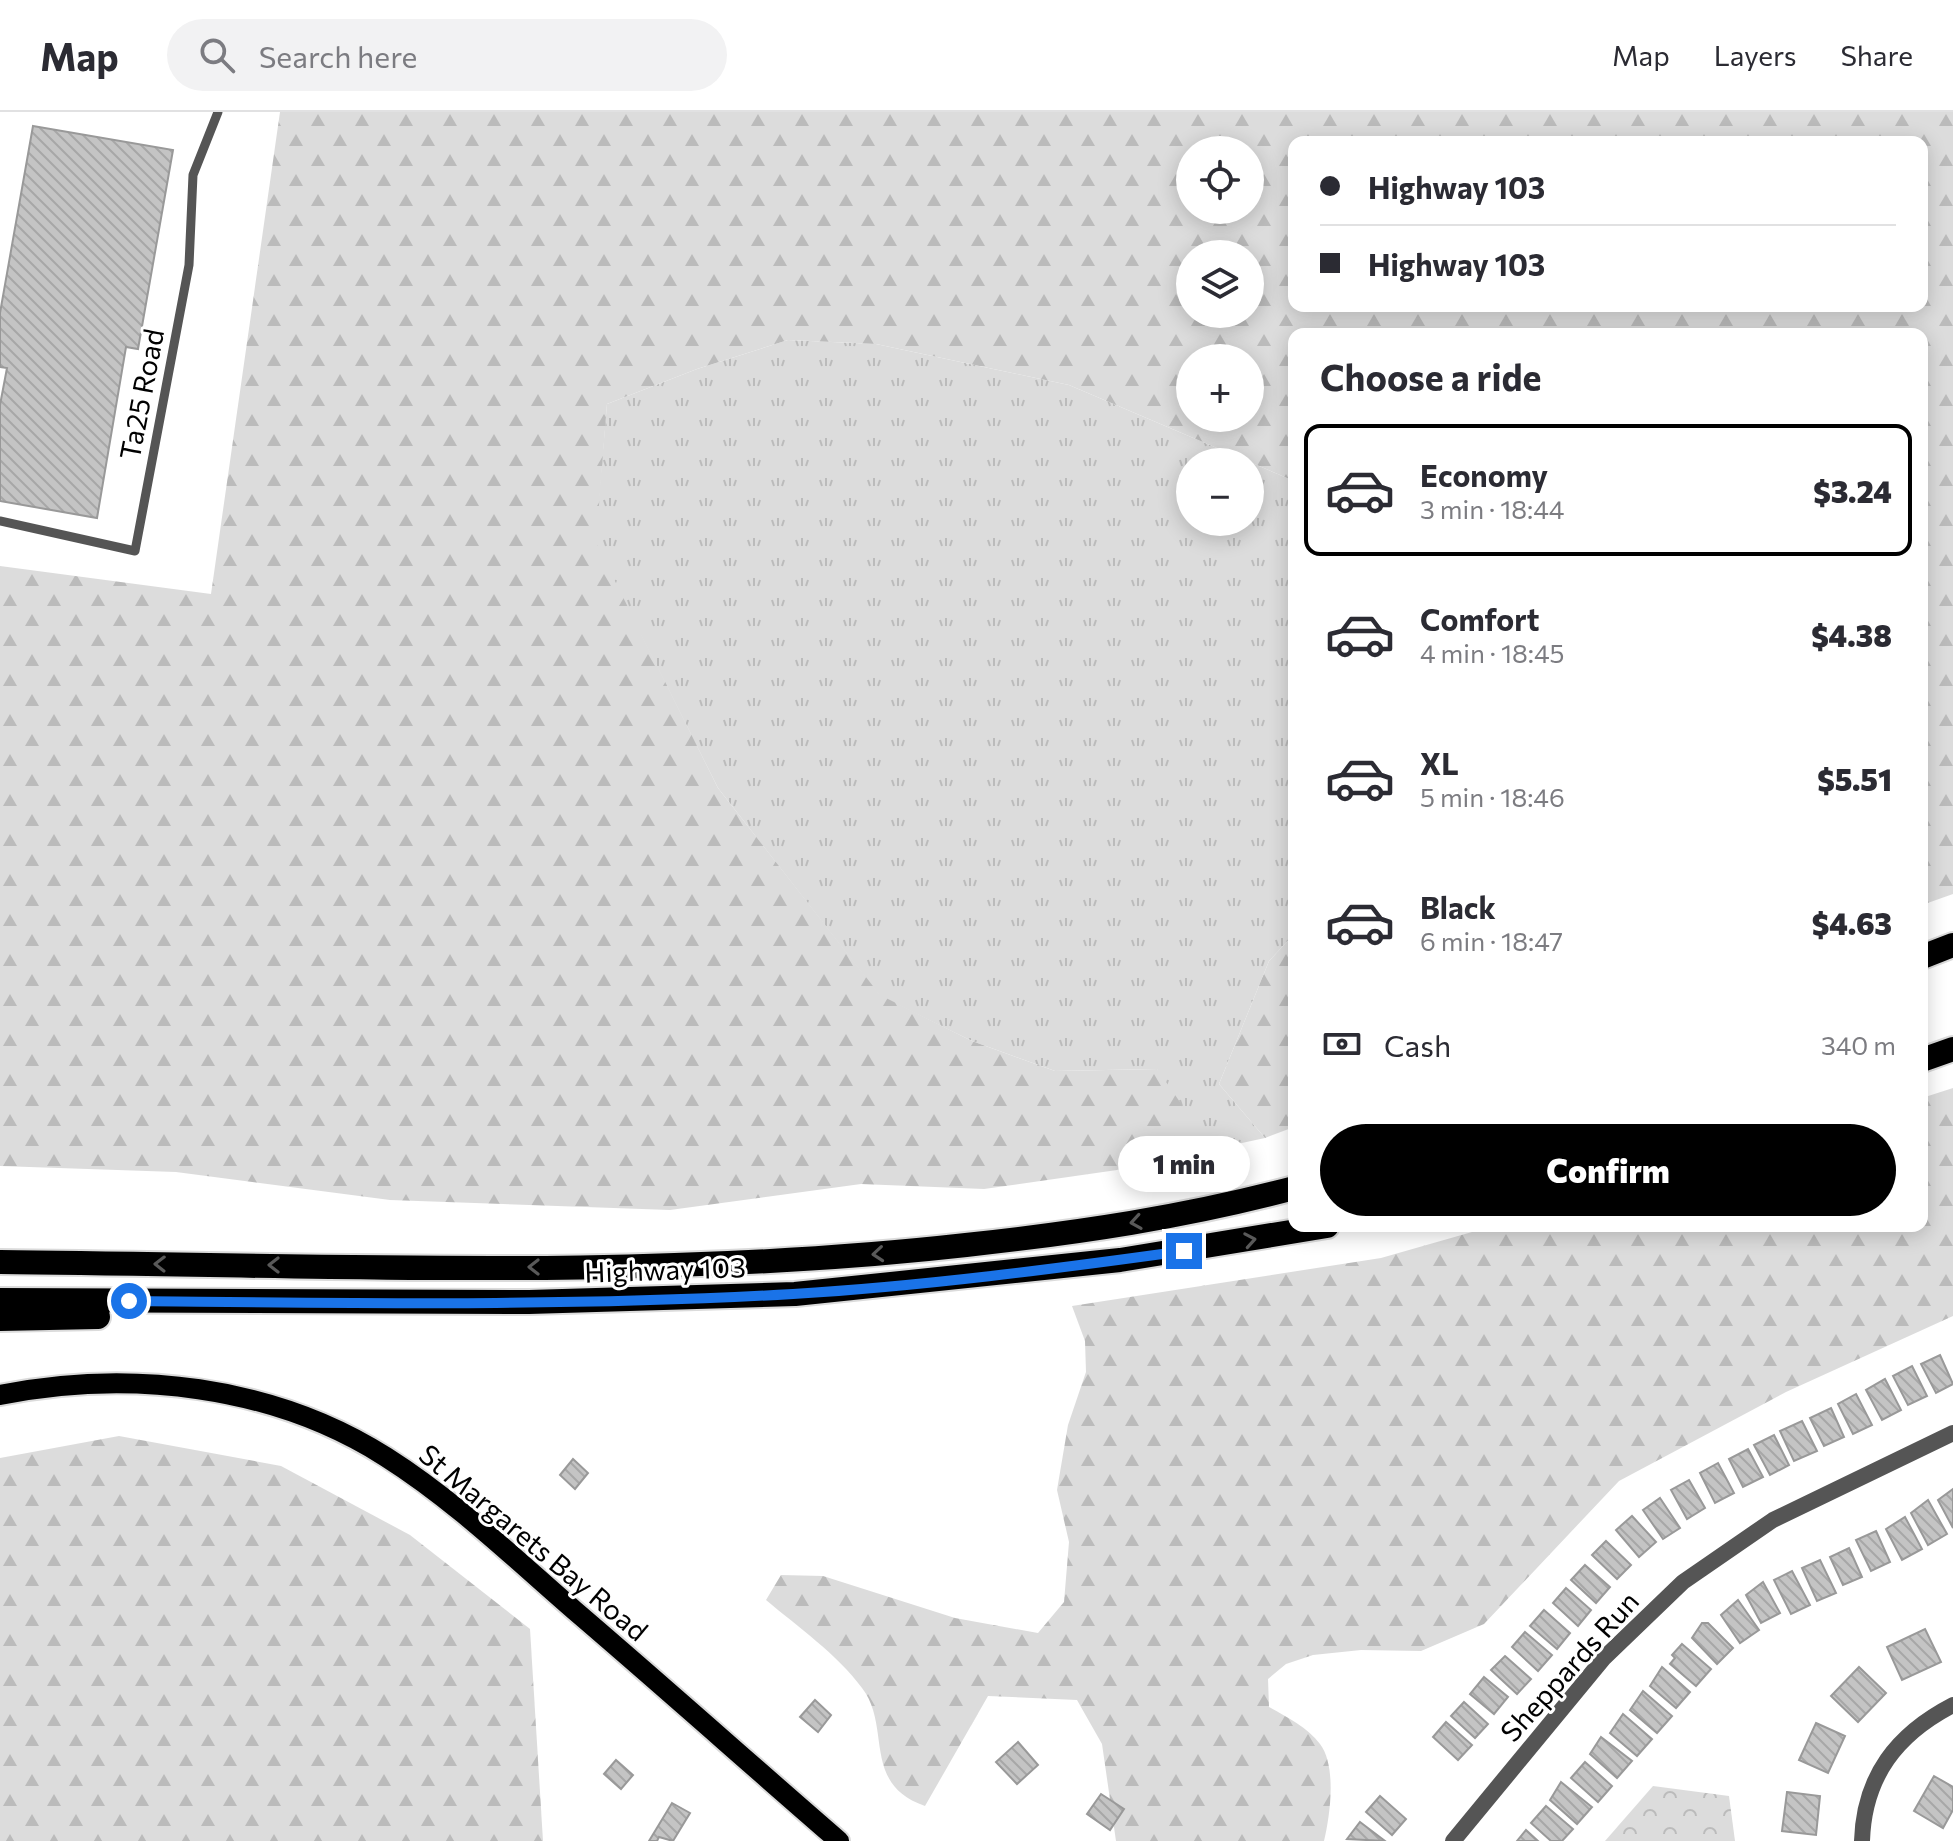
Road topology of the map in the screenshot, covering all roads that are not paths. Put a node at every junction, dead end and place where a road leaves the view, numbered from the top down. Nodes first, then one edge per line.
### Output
1 (218, 112) edge
2 (0, 521) edge
3 (1953, 945) edge
4 (1928, 955) edge
5 (1953, 1049) edge
6 (1928, 1058) edge
7 (1288, 1190) edge
8 (1290, 1232) edge
9 (0, 1262) edge
10 (0, 1300) edge
11 (430, 1302) junction
12 (0, 1319) edge
13 (0, 1395) edge
14 (1953, 1433) edge
15 (1953, 1705) edge
16 (839, 1841) edge
17 (1453, 1841) edge
18 (1862, 1841) edge

1 - 2 lane, Ta25 Road
3 - 4 highway
5 - 6 highway
7 -> 9 highway, Highway 103
11 -> 8 highway, Highway 103
10 - 11 highway, Highway 103
11 - 12 highway
13 - 16 main road, St Margarets Bay Road
14 - 17 street, Sheppards Run
15 - 18 street

